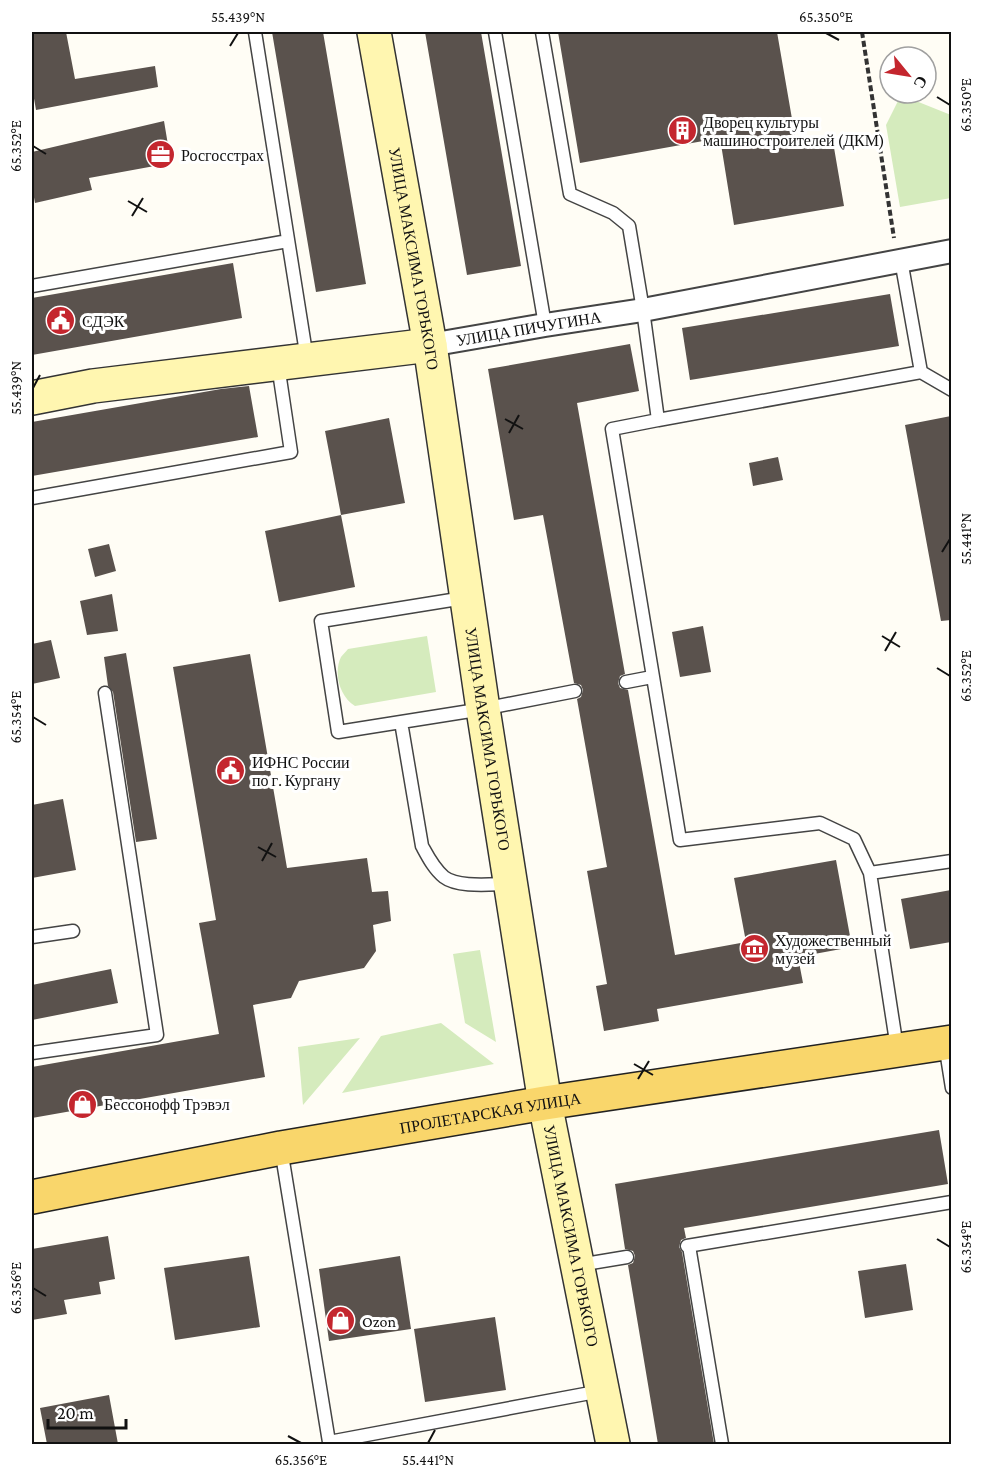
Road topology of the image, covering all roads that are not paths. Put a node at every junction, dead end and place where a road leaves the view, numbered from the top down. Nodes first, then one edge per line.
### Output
1 (255, 32) edge
2 (374, 32) edge
3 (495, 32) edge
4 (542, 32) edge
5 (288, 241) junction
6 (951, 251) edge
7 (899, 261) junction
8 (32, 286) edge
9 (643, 310) junction
10 (545, 325) junction
11 (430, 345) junction
12 (293, 362) junction
13 (921, 372) junction
14 (951, 390) edge
15 (32, 398) edge
16 (658, 420) junction
17 (32, 498) edge
18 (466, 598) junction
19 (652, 677) junction
20 (626, 682) dead end
21 (576, 691) dead end
22 (105, 693) dead end
23 (483, 709) junction
24 (401, 722) junction
25 (951, 861) edge
26 (870, 873) junction
27 (510, 884) junction
28 (73, 931) dead end
29 (32, 937) edge
30 (948, 1042) edge
31 (897, 1049) junction
32 (32, 1053) edge
33 (951, 1088) edge
34 (546, 1103) junction
35 (281, 1148) junction
36 (32, 1197) edge
37 (951, 1202) edge
38 (627, 1257) dead end
39 (578, 1265) junction
40 (602, 1391) junction
41 (327, 1443) edge
42 (613, 1444) edge
43 (722, 1444) edge

1 - 5 lane
2 - 11 street, УЛИЦА МАКСИМА ГОРЬКОГО
3 - 10 lane
4 - 9 lane
5 - 8 lane
5 - 12 lane
6 - 7 street, УЛИЦА ПИЧУГИНА
7 - 9 street, УЛИЦА ПИЧУГИНА
7 - 13 lane
9 - 10 street, УЛИЦА ПИЧУГИНА
9 - 16 lane
10 - 11 street, УЛИЦА ПИЧУГИНА
11 - 12 street, УЛИЦА ПИЧУГИНА
11 - 18 street, УЛИЦА МАКСИМА ГОРЬКОГО
12 - 15 street, УЛИЦА ПИЧУГИНА
12 - 17 lane
13 - 14 lane
13 - 16 lane
16 - 19 lane
18 - 23 street, УЛИЦА МАКСИМА ГОРЬКОГО
18 - 24 lane
19 - 20 lane
19 - 26 lane
21 - 23 lane
22 - 32 lane
23 - 24 lane
23 - 27 street, УЛИЦА МАКСИМА ГОРЬКОГО
24 - 27 lane
25 - 26 lane
26 - 31 lane
27 - 34 street, УЛИЦА МАКСИМА ГОРЬКОГО
28 - 29 lane
30 - 31 main road, ПРОЛЕТАРСКАЯ УЛИЦА
30 - 33 lane
31 - 34 main road, ПРОЛЕТАРСКАЯ УЛИЦА
34 - 35 main road, ПРОЛЕТАРСКАЯ УЛИЦА
34 - 39 street, УЛИЦА МАКСИМА ГОРЬКОГО
35 - 36 main road, ПРОЛЕТАРСКАЯ УЛИЦА
35 - 41 lane
37 - 43 lane
38 - 39 lane
39 - 40 street, УЛИЦА МАКСИМА ГОРЬКОГО
40 - 41 lane
40 - 42 street, УЛИЦА МАКСИМА ГОРЬКОГО

